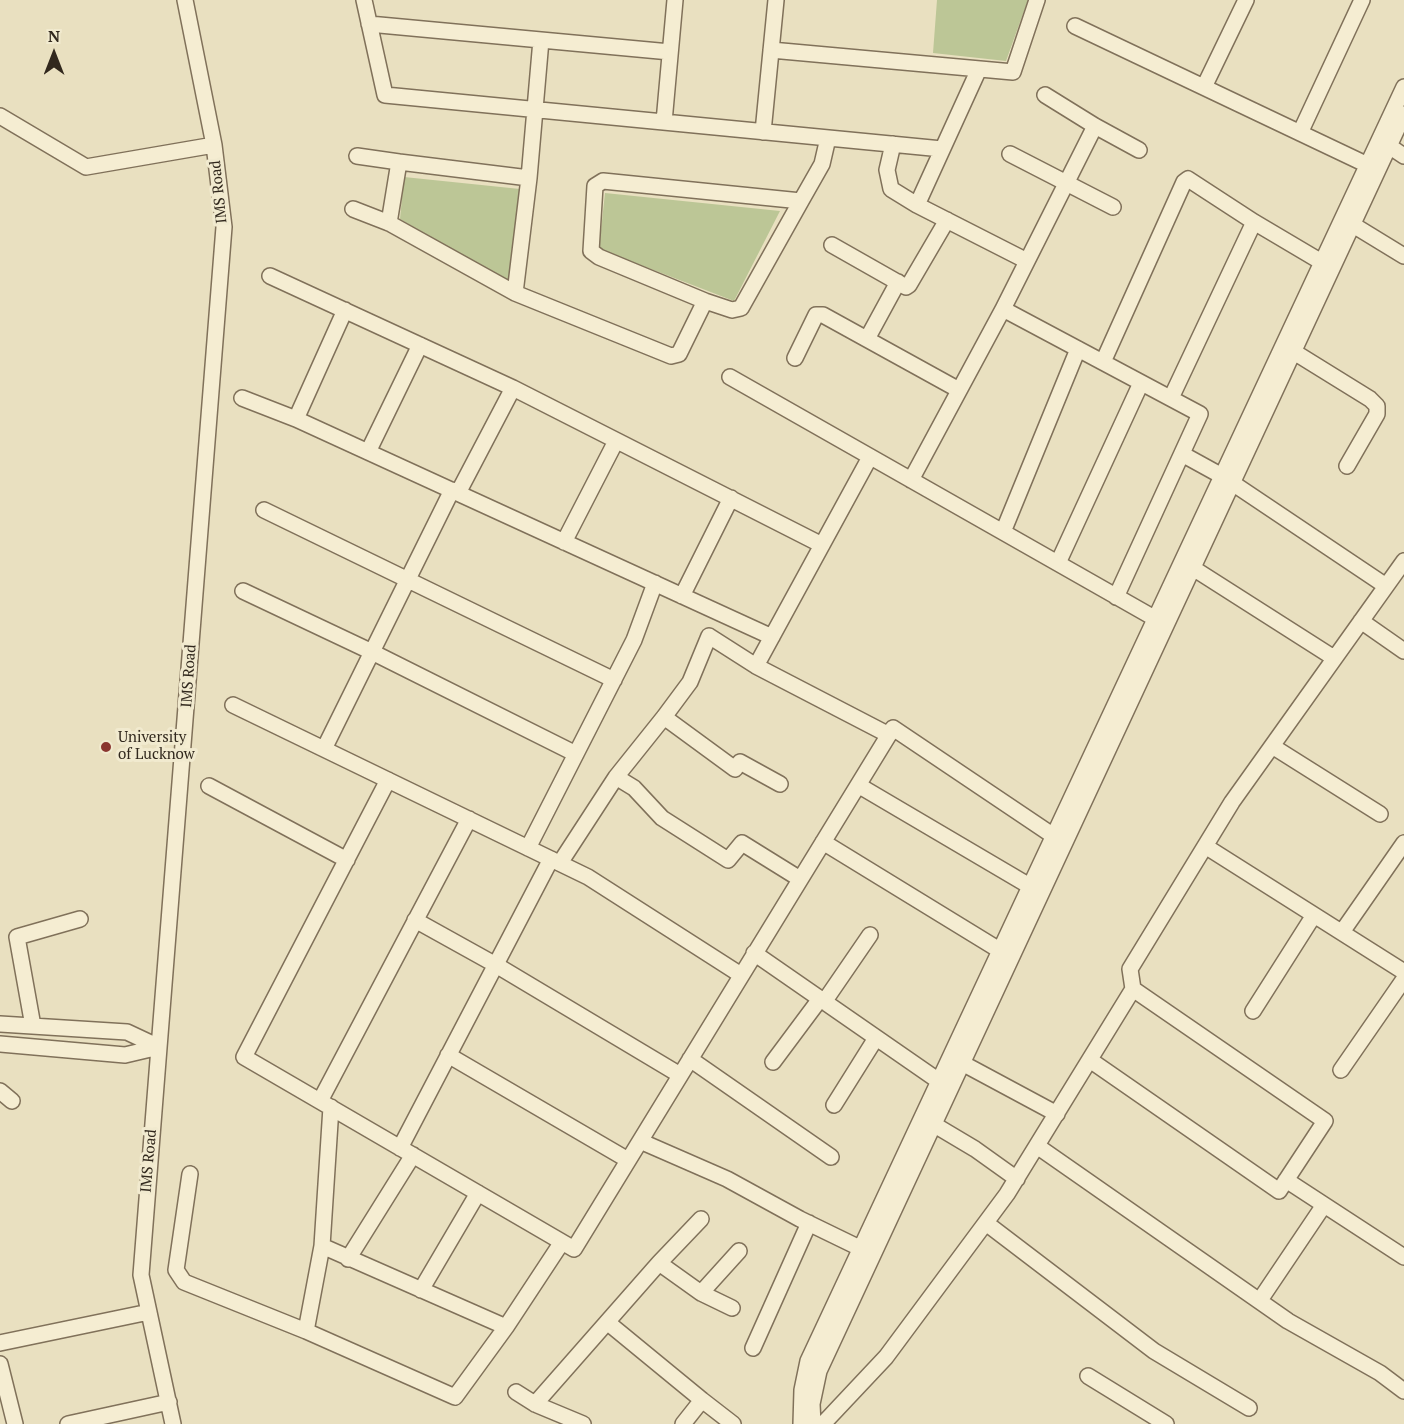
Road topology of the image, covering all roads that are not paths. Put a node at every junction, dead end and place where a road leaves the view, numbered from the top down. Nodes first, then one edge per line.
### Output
1 (185, 0) edge
2 (364, 0) edge
3 (675, 0) edge
4 (776, 0) edge
5 (1037, 0) edge
6 (1246, 0) edge
7 (1362, 0) edge
8 (369, 24) junction
9 (1076, 26) dead end
10 (541, 40) junction
11 (771, 50) junction
12 (670, 52) junction
13 (979, 69) junction
14 (1204, 87) junction
15 (1404, 87) edge
16 (1045, 95) dead end
17 (535, 110) junction
18 (1404, 114) edge
19 (0, 116) edge
20 (664, 122) junction
21 (1095, 126) junction
22 (763, 132) junction
23 (1300, 133) junction
24 (828, 138) junction
25 (893, 144) junction
26 (214, 145) junction
27 (1389, 146) junction
28 (942, 149) junction
29 (1139, 150) dead end
30 (1010, 154) dead end
31 (357, 156) dead end
32 (1404, 156) edge
33 (399, 162) junction
34 (1373, 167) junction
35 (529, 178) junction
36 (1066, 183) junction
37 (801, 201) junction
38 (917, 205) junction
39 (1113, 207) dead end
40 (353, 209) dead end
41 (947, 220) junction
42 (1254, 222) junction
43 (1347, 222) junction
44 (389, 224) junction
45 (832, 245) dead end
46 (1404, 256) edge
47 (1027, 261) junction
48 (1327, 265) junction
49 (270, 276) dead end
50 (898, 282) junction
51 (515, 293) junction
52 (705, 300) junction
53 (1003, 309) junction
54 (345, 310) junction
55 (867, 339) junction
56 (420, 345) junction
57 (1078, 349) junction
58 (1288, 349) junction
59 (795, 358) dead end
60 (1103, 362) junction
61 (730, 377) dead end
62 (1141, 383) junction
63 (513, 388) junction
64 (959, 390) junction
65 (242, 398) dead end
66 (1171, 398) junction
67 (296, 418) junction
68 (616, 441) junction
69 (368, 452) junction
70 (1182, 454) junction
71 (870, 457) junction
72 (1347, 466) dead end
73 (911, 480) junction
74 (1227, 480) junction
75 (455, 492) junction
76 (731, 498) junction
77 (264, 510) dead end
78 (1003, 532) junction
79 (564, 542) junction
80 (822, 544) junction
81 (1404, 561) edge
82 (1058, 563) junction
83 (1187, 564) junction
84 (408, 580) junction
85 (1394, 582) edge
86 (655, 584) junction
87 (243, 591) dead end
88 (682, 596) junction
89 (1116, 597) junction
90 (1161, 621) junction
91 (1361, 621) junction
92 (771, 637) junction
93 (1404, 651) edge
94 (372, 652) junction
95 (1334, 658) junction
96 (756, 666) junction
97 (614, 680) junction
98 (233, 705) dead end
99 (664, 717) junction
100 (889, 735) junction
101 (1272, 746) junction
102 (324, 749) junction
103 (576, 754) junction
104 (616, 777) junction
105 (388, 780) junction
106 (780, 784) dead end
107 (858, 785) junction
108 (209, 786) dead end
109 (1380, 813) dead end
110 (469, 819) junction
111 (1059, 840) junction
112 (823, 842) junction
113 (1404, 843) edge
114 (1205, 846) junction
115 (528, 848) junction
116 (347, 860) junction
117 (556, 861) junction
118 (800, 879) junction
119 (1036, 890) junction
120 (1314, 915) junction
121 (80, 919) dead end
122 (415, 920) junction
123 (1342, 932) junction
124 (870, 935) dead end
125 (754, 953) junction
126 (1006, 955) junction
127 (496, 965) junction
128 (1404, 972) edge
129 (741, 975) junction
130 (1404, 979) edge
131 (1133, 989) junction
132 (822, 1000) junction
133 (1253, 1011) dead end
134 (0, 1024) edge
135 (33, 1026) junction
136 (876, 1038) junction
137 (0, 1044) edge
138 (159, 1047) junction
139 (448, 1055) junction
140 (690, 1059) junction
141 (1090, 1060) junction
142 (773, 1062) dead end
143 (962, 1063) junction
144 (1341, 1070) dead end
145 (680, 1075) junction
146 (944, 1085) junction
147 (326, 1104) junction
148 (834, 1105) dead end
149 (1057, 1114) junction
150 (933, 1124) junction
151 (640, 1141) junction
152 (1037, 1146) junction
153 (406, 1151) junction
154 (831, 1157) dead end
155 (628, 1160) junction
156 (190, 1174) dead end
157 (1017, 1179) junction
158 (1286, 1180) junction
159 (478, 1193) junction
160 (1324, 1205) junction
161 (701, 1219) dead end
162 (809, 1223) junction
163 (986, 1223) junction
164 (562, 1242) junction
165 (322, 1246) junction
166 (739, 1251) dead end
167 (867, 1251) junction
168 (1404, 1257) edge
169 (348, 1259) junction
170 (659, 1263) junction
171 (421, 1290) junction
172 (701, 1293) junction
173 (1260, 1300) junction
174 (732, 1308) dead end
175 (149, 1312) junction
176 (607, 1322) junction
177 (506, 1327) junction
178 (306, 1331) junction
179 (0, 1343) edge
180 (753, 1348) dead end
181 (0, 1364) edge
182 (1088, 1376) dead end
183 (1404, 1391) edge
184 (516, 1392) dead end
185 (702, 1400) junction
186 (169, 1402) junction
187 (535, 1404) junction
188 (1249, 1408) dead end
189 (15, 1424) edge
190 (68, 1424) edge
191 (173, 1424) edge
192 (583, 1424) edge
193 (683, 1424) edge
194 (733, 1424) edge
195 (801, 1424) edge
196 (813, 1424) edge
197 (823, 1424) edge
198 (1166, 1424) edge

1 - 26 street, IMS Road
2 - 8 street
3 - 12 street
4 - 11 street
5 - 13 street
6 - 14 street
7 - 23 street
8 - 10 street
8 - 17 street
9 - 14 street
10 - 12 street
10 - 17 street
11 - 13 street
11 - 22 street
12 - 20 street
13 - 28 street
14 - 23 street
15 - 34 street
16 - 21 street
17 - 20 street
17 - 35 street
18 - 27 street
19 - 26 street
20 - 22 street
21 - 29 street
21 - 36 street
22 - 24 street
23 - 34 street
24 - 25 street
24 - 37 street
25 - 28 street
25 - 38 street
26 - 138 street, IMS Road
27 - 32 street
27 - 34 street
28 - 38 street
30 - 36 street
31 - 33 street
33 - 35 street
33 - 44 street
34 - 43 street
35 - 51 street
36 - 39 street
36 - 47 street
37 - 52 street
37 - 52 street
38 - 41 street
40 - 44 street
41 - 47 street
41 - 50 street
42 - 48 street
42 - 60 street
42 - 66 street
43 - 46 street
43 - 48 street
44 - 51 street
45 - 50 street
47 - 53 street
48 - 58 street
49 - 54 street
50 - 55 street
51 - 52 street
53 - 57 street
53 - 64 street
54 - 56 street
54 - 67 street
55 - 59 street
55 - 64 street
56 - 63 street
56 - 69 street
57 - 60 street
57 - 78 street
58 - 72 street
58 - 74 street
60 - 62 street
61 - 71 street
62 - 66 street
62 - 82 street
63 - 68 street
63 - 75 street
64 - 73 street
65 - 67 street
66 - 70 street
67 - 69 street
68 - 76 street
68 - 79 street
69 - 75 street
70 - 74 street
70 - 89 street
71 - 73 street
71 - 80 street
73 - 78 street
74 - 83 street
74 - 85 street
75 - 79 street
75 - 84 street
76 - 80 street
76 - 88 street
77 - 84 street
78 - 82 street
79 - 86 street
80 - 92 street
81 - 85 street
82 - 89 street
83 - 90 street
83 - 95 street
84 - 94 street
84 - 97 street
85 - 91 street
86 - 88 street
86 - 97 street
87 - 94 street
88 - 92 street
89 - 90 street
90 - 111 street
91 - 93 street
91 - 95 street
92 - 96 street
94 - 102 street
94 - 103 street
95 - 101 street
96 - 99 street
96 - 100 street
97 - 103 street
98 - 102 street
99 - 104 street
99 - 106 street
100 - 107 street
100 - 111 street
101 - 109 street
101 - 114 street
102 - 105 street
103 - 115 street
104 - 117 street
104 - 118 street
105 - 110 street
105 - 116 street
107 - 112 street
107 - 119 street
108 - 116 street
110 - 115 street
110 - 122 street
111 - 119 street
112 - 118 street
112 - 126 street
113 - 123 street
114 - 120 street
114 - 131 street
115 - 117 street
116 - 147 street
117 - 127 street
117 - 129 street
118 - 125 street
119 - 126 street
120 - 123 street
120 - 133 street
121 - 135 street
122 - 127 street
122 - 147 street
123 - 128 street
124 - 132 street
125 - 129 street
125 - 132 street
126 - 143 street
126 - 146 street
127 - 139 street
127 - 145 street
129 - 140 street
130 - 144 street
131 - 141 street
131 - 158 street
132 - 136 street
132 - 142 street
134 - 135 street
135 - 138 street
136 - 146 street
136 - 148 street
137 - 138 street
138 - 175 street, IMS Road
139 - 153 street
139 - 155 street
140 - 145 street
140 - 154 street
141 - 149 street
141 - 158 street
143 - 146 street
143 - 149 street
145 - 151 street
146 - 150 street
146 - 167 street
147 - 153 street
147 - 165 street
149 - 152 street
150 - 157 street
150 - 167 street
151 - 155 street
151 - 162 street
152 - 157 street
152 - 173 street
153 - 159 street
153 - 169 street
155 - 164 street
156 - 178 street
157 - 163 street
158 - 160 street
159 - 164 street
159 - 171 street
160 - 168 street
160 - 173 street
161 - 170 street
162 - 167 street
162 - 180 street
163 - 188 street
163 - 197 street
164 - 177 street
165 - 169 street
165 - 178 street
166 - 172 street
167 - 195 street
167 - 196 street
169 - 171 street
170 - 172 street
170 - 176 street
171 - 177 street
172 - 174 street
173 - 183 street
175 - 179 street
175 - 186 street, IMS Road
176 - 185 street
176 - 187 street
177 - 178 street
181 - 189 street
182 - 198 street
184 - 187 street
185 - 193 street
185 - 194 street
186 - 190 street
186 - 191 street, IMS Road
187 - 192 street

